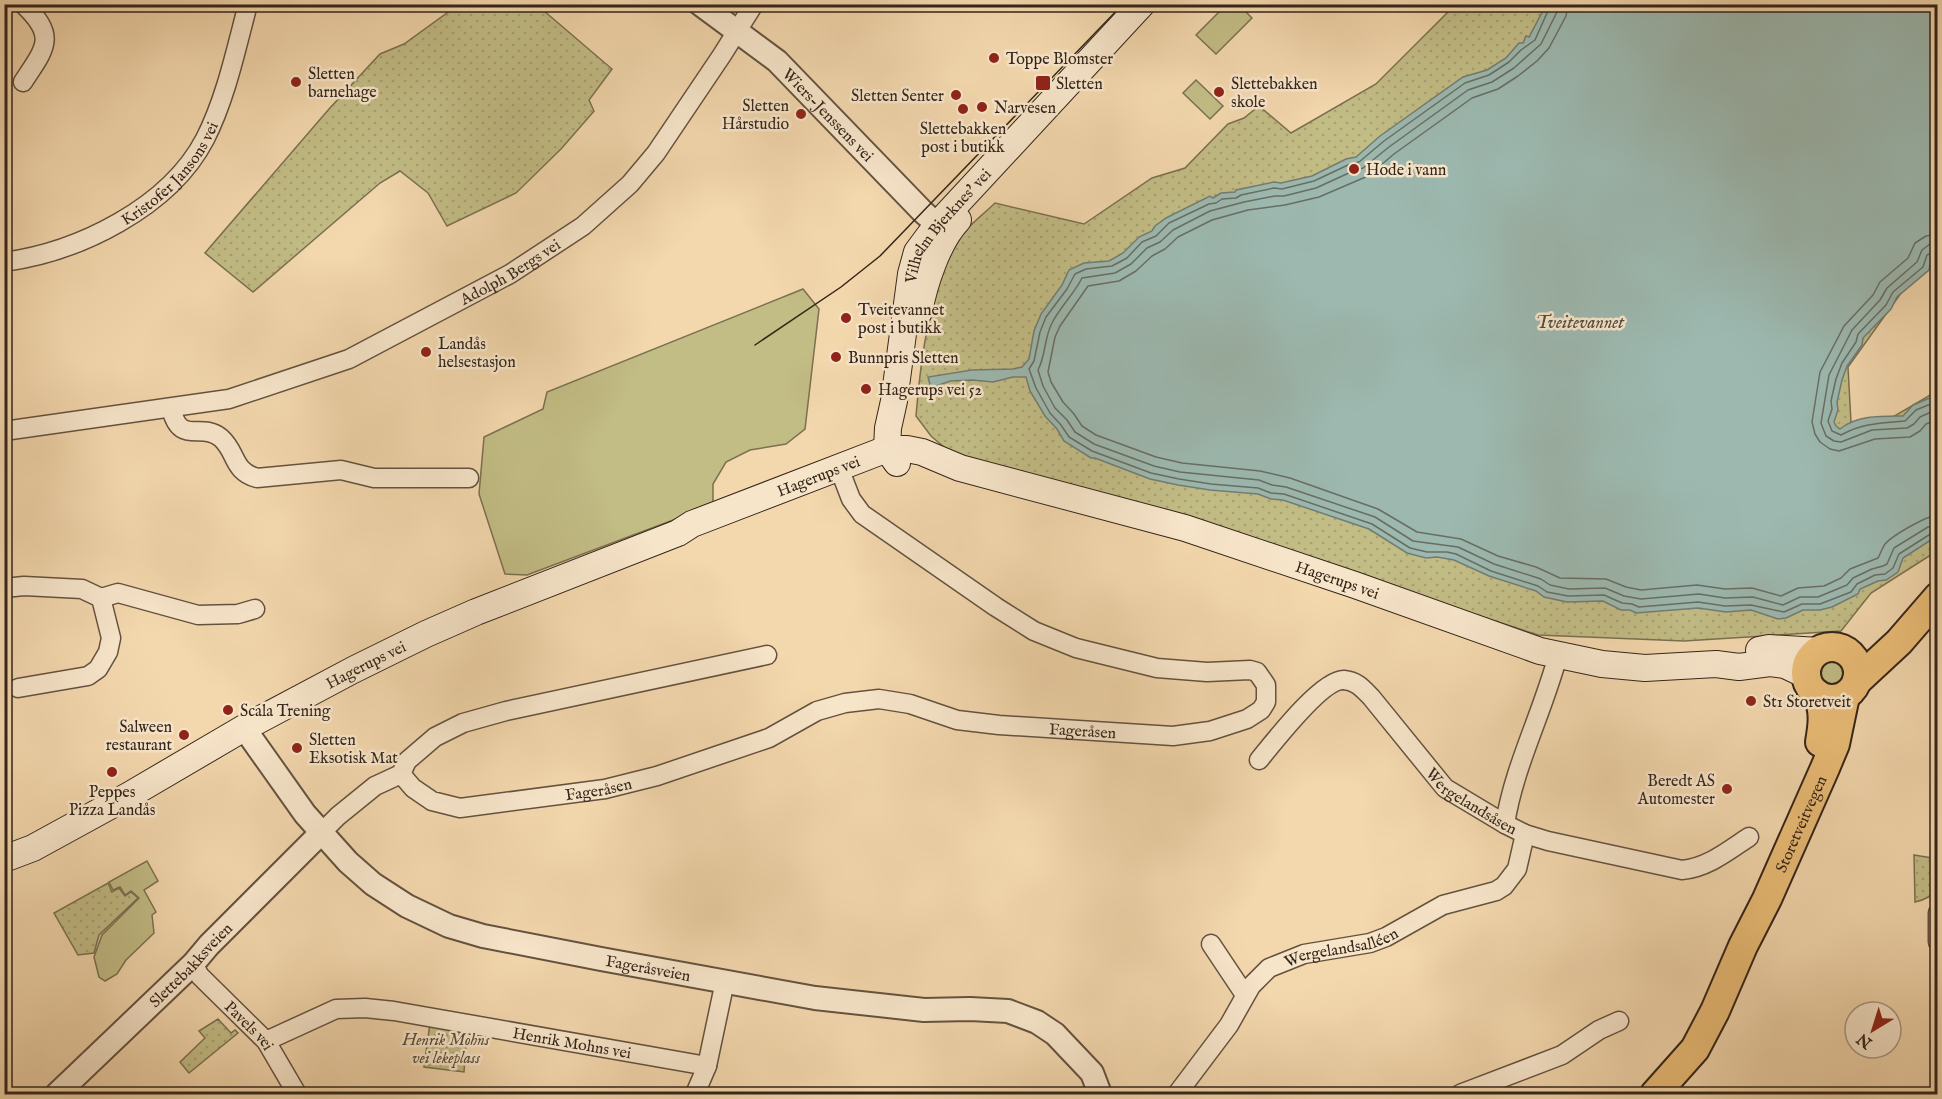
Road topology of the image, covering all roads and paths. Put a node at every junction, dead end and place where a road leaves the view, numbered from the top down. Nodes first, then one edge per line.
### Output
1 (22, 4) edge
2 (248, 4) edge
3 (700, 4) edge
4 (754, 4) edge
5 (1142, 4) edge
6 (737, 33) junction
7 (23, 82) dead end
8 (942, 230) junction
9 (4, 262) edge
10 (171, 408) junction
11 (4, 431) edge
12 (898, 455) junction
13 (841, 474) junction
14 (469, 478) dead end
15 (4, 588) edge
16 (1938, 597) edge
17 (101, 598) junction
18 (255, 609) dead end
19 (1915, 622) junction
20 (1558, 655) junction
21 (767, 656) dead end
22 (1820, 667) junction
23 (18, 688) dead end
24 (1851, 688) junction
25 (244, 728) junction
26 (1259, 760) dead end
27 (400, 774) junction
28 (1505, 824) junction
29 (321, 833) junction
30 (1525, 834) junction
31 (1749, 837) dead end
32 (4, 859) edge
33 (1938, 913) edge
34 (1938, 942) edge
35 (1211, 944) dead end
36 (1743, 946) junction
37 (193, 963) junction
38 (725, 981) junction
39 (1245, 996) junction
40 (1619, 1021) dead end
41 (266, 1041) junction
42 (707, 1066) junction
43 (57, 1095) edge
44 (297, 1095) edge
45 (696, 1095) edge
46 (1100, 1095) edge
47 (1176, 1095) edge
48 (1460, 1095) edge
49 (1655, 1095) edge

1 - 7 street
2 - 9 street, Kristofer Jansons vei
3 - 6 street, Wiers-Jenssens vei
4 - 6 street, Adolph Bergs vei
5 - 8 main road, Vilhelm Bjerknes' vei
6 - 8 street, Wiers-Jenssens vei
6 - 10 street, Adolph Bergs vei
8 - 12 main road, Vilhelm Bjerknes' vei
10 - 11 street, Adolph Bergs vei
10 - 14 street
12 - 13 main road, Hagerups vei
12 - 20 main road, Hagerups vei
13 - 25 main road, Hagerups vei
13 - 27 street, Fageråsen
15 - 17 street
16 - 19 main road
17 - 18 street
17 - 23 street
19 - 22 main road
19 - 24 main road
20 - 22 main road, Hagerups vei
20 - 28 street
21 - 27 street
22 - 24 main road
22 - 24 main road
22 - 36 main road, Storetveitvegen
24 - 36 main road, Storetveitvegen
25 - 29 street, Fageråsveien
25 - 32 main road, Hagerups vei
26 - 28 street, Wergelandsåsen
27 - 29 street
28 - 30 street, Wergelandsåsen
29 - 37 street, Slettebakksveien
29 - 38 street, Fageråsveien
30 - 31 street, Wergelandsåsen
30 - 39 street, Wergelandsalléen
33 - 34 street
35 - 39 street
36 - 49 main road, Storetveitvegen
37 - 41 street, Pavels vei
37 - 43 street, Slettebakksveien
38 - 42 street
38 - 46 street, Fageråsveien
39 - 47 street, Wergelandsalléen
40 - 48 street
41 - 42 street, Henrik Mohns vei
41 - 44 street, Pavels vei
42 - 45 street

